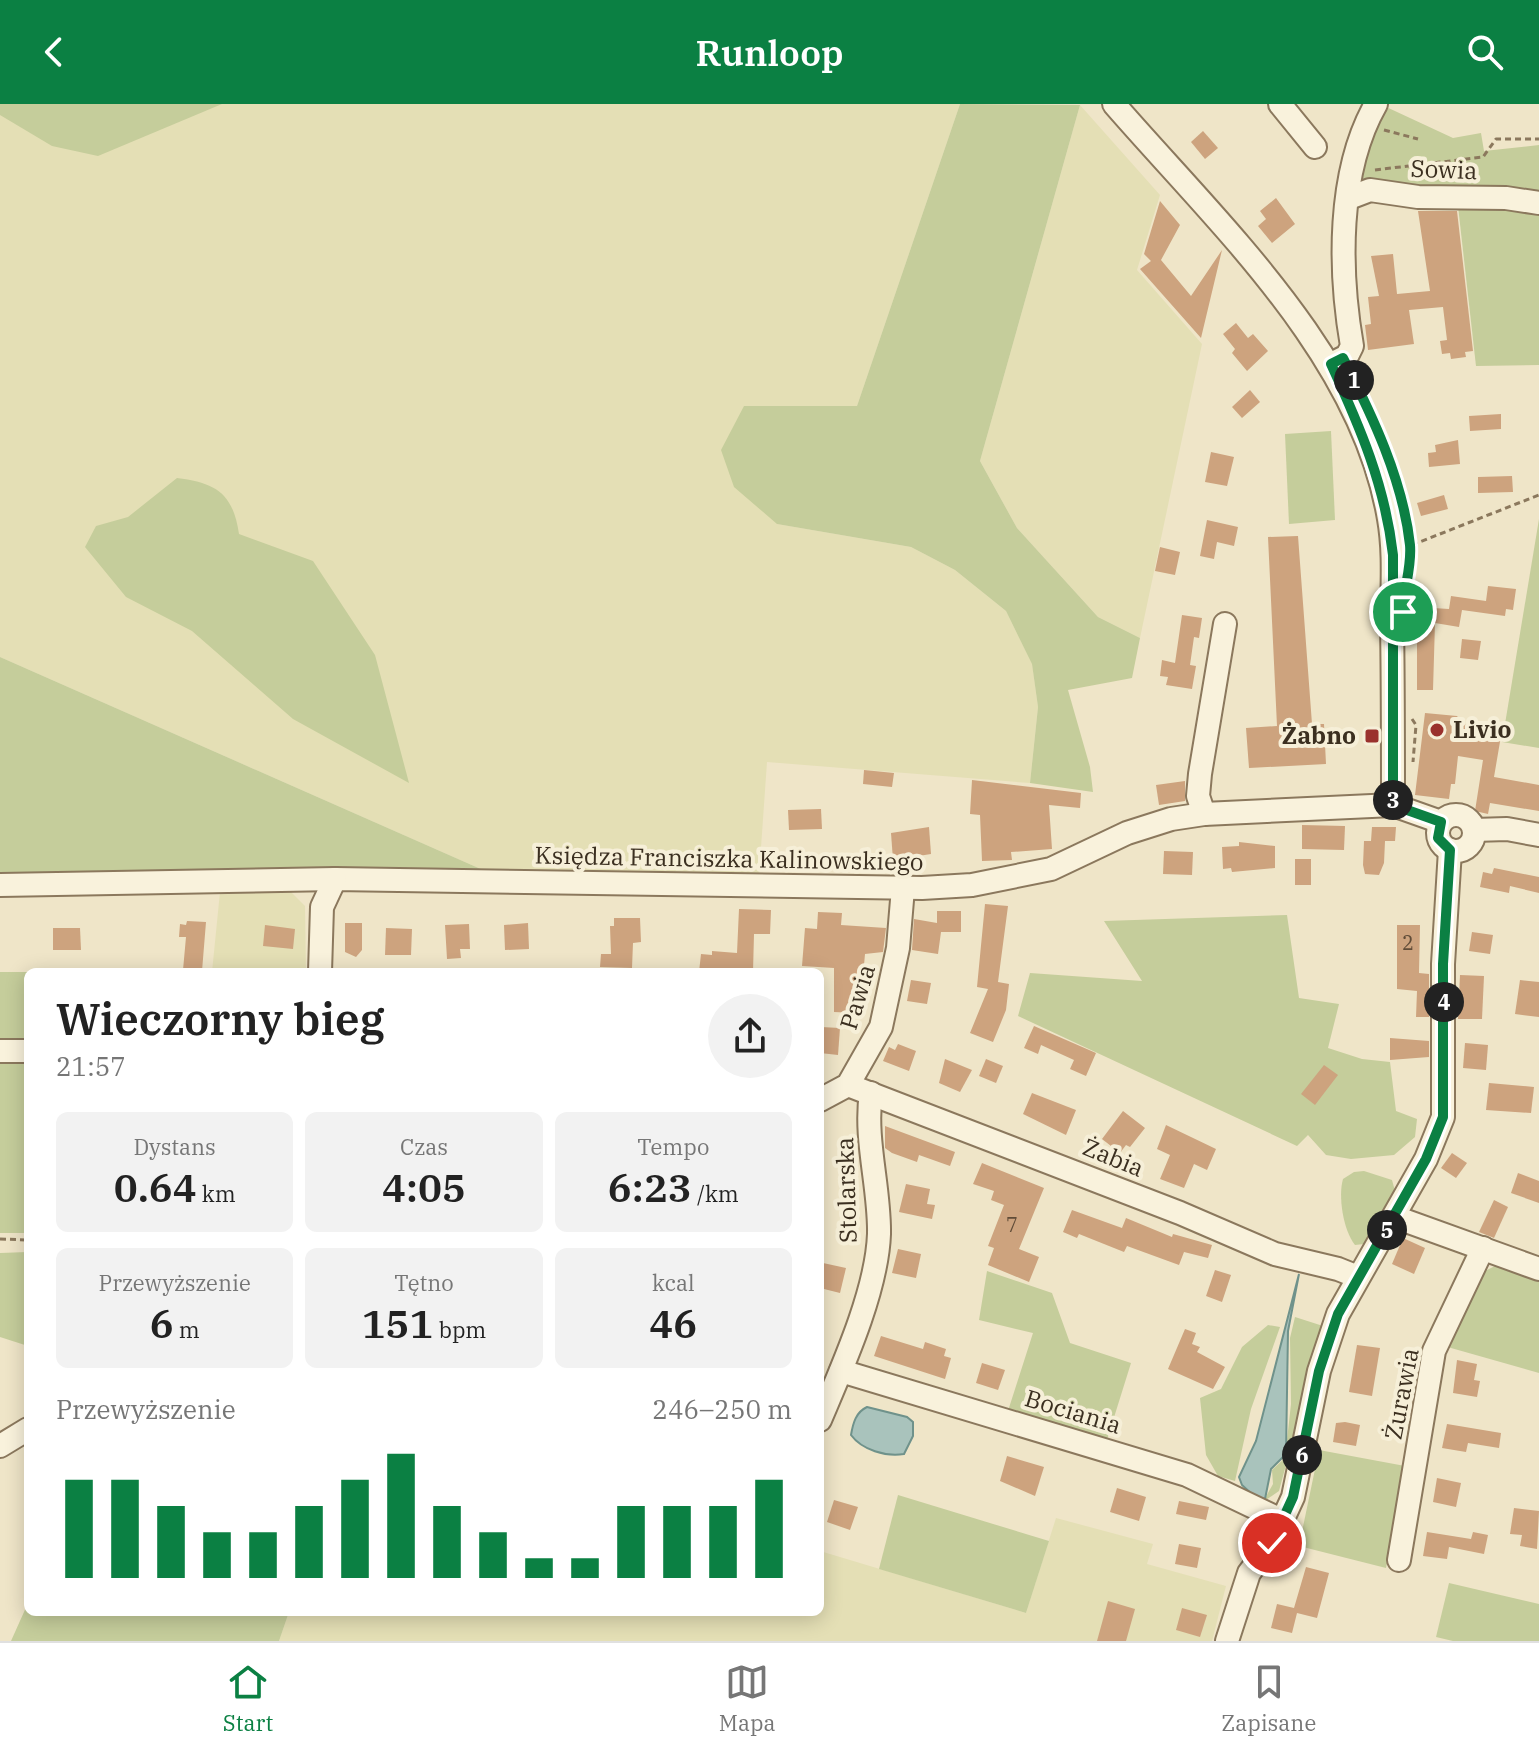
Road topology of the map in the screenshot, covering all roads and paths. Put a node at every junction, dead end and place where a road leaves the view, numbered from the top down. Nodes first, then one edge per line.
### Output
1 (1114, 104) edge
2 (1280, 104) edge
3 (1370, 113) edge
4 (1418, 139) dead end
5 (1539, 139) edge
6 (1315, 147) dead end
7 (1350, 191) junction
8 (1539, 203) edge
9 (1331, 364) junction
10 (1539, 495) edge
11 (1410, 557) dead end
12 (1225, 624) dead end
13 (1410, 716) dead end
14 (1410, 769) dead end
15 (1393, 805) junction
16 (1204, 814) junction
17 (1441, 822) junction
18 (1474, 830) junction
19 (1539, 835) edge
20 (1450, 850) junction
21 (335, 879) junction
22 (286, 881) junction
23 (0, 885) edge
24 (903, 888) junction
25 (321, 939) junction
26 (320, 968) edge
27 (0, 1051) edge
28 (24, 1051) edge
29 (848, 1085) junction
30 (871, 1093) junction
31 (824, 1098) edge
32 (1395, 1217) junction
33 (0, 1239) edge
34 (24, 1240) edge
35 (1483, 1248) junction
36 (1539, 1269) edge
37 (1358, 1277) junction
38 (841, 1371) junction
39 (824, 1411) edge
40 (24, 1431) edge
41 (0, 1446) edge
42 (1283, 1521) junction
43 (1399, 1560) dead end
44 (1227, 1641) edge

1 - 9 street
2 - 6 street
3 - 4 path
3 - 7 street
5 - 7 path
7 - 8 street, Sowia
7 - 9 street
9 - 15 street
10 - 11 path
12 - 16 street
13 - 14 path
15 - 16 street, Księdza Franciszka Kalinowskiego
15 - 17 street, Księdza Franciszka Kalinowskiego
16 - 24 street, Księdza Franciszka Kalinowskiego
17 - 18 street
17 - 20 street
18 - 19 street
18 - 20 street
20 - 32 street
21 - 22 street, Księdza Franciszka Kalinowskiego
21 - 24 street, Księdza Franciszka Kalinowskiego
21 - 25 street
22 - 23 street, Księdza Franciszka Kalinowskiego
22 - 25 street
24 - 29 street, Pawia
25 - 26 street
27 - 28 street
29 - 30 street, Żabia
29 - 31 street
30 - 37 street, Żabia
30 - 38 street, Stolarska
32 - 35 street
32 - 37 street
33 - 34 path
35 - 36 street
35 - 43 street, Żurawia
37 - 42 street
38 - 39 street, Stolarska
38 - 42 street, Bociania
40 - 41 street
42 - 44 street

